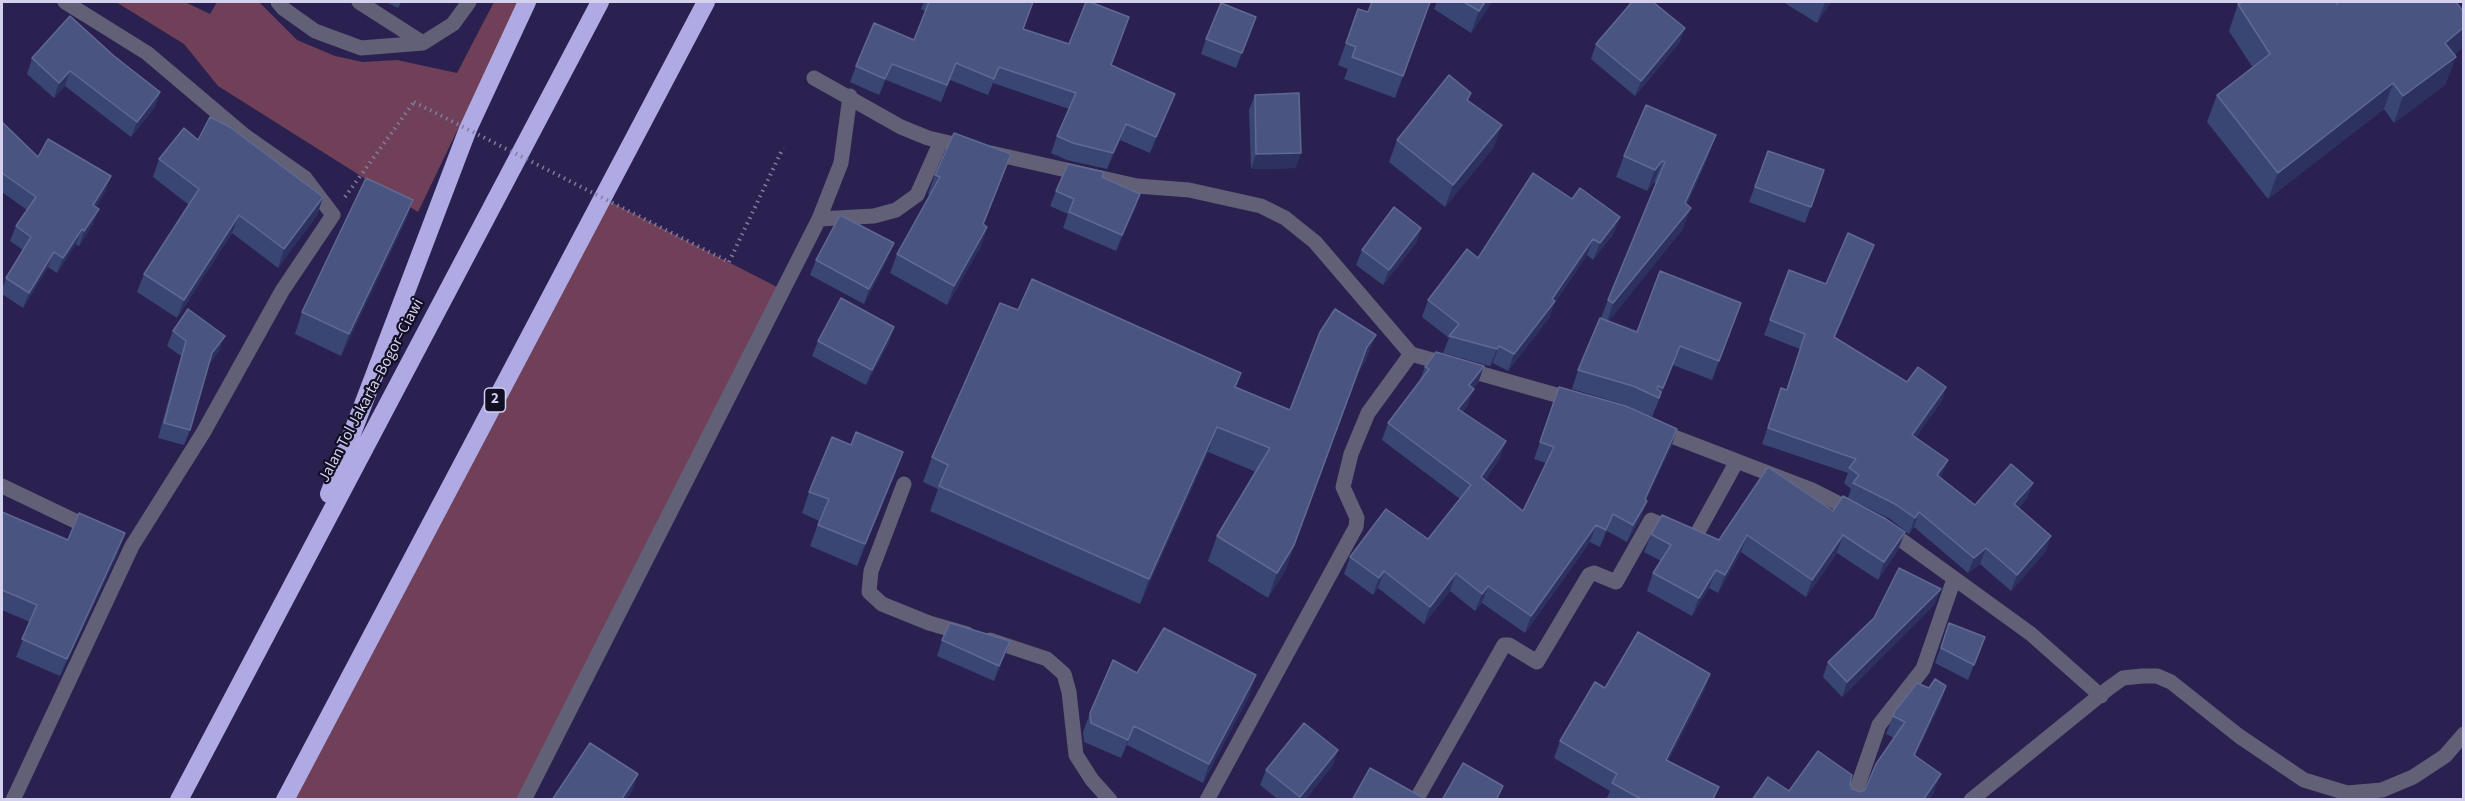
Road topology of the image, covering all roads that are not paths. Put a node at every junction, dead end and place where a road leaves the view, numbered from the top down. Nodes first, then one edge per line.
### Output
1 (64, 2) edge
2 (278, 2) edge
3 (359, 2) edge
4 (469, 2) edge
5 (526, 2) edge
6 (600, 2) edge
7 (706, 2) edge
8 (423, 43) junction
9 (814, 78) dead end
10 (850, 96) junction
11 (941, 141) junction
12 (819, 219) junction
13 (1411, 354) junction
14 (1589, 405) edge
15 (1644, 424) edge
16 (1737, 461) junction
17 (904, 484) dead end
18 (2, 486) edge
19 (121, 542) junction
20 (300, 568) junction
21 (1954, 579) junction
22 (2101, 696) junction
23 (2463, 734) edge
24 (13, 800) edge
25 (179, 800) edge
26 (285, 800) edge
27 (524, 800) edge
28 (1110, 800) edge
29 (1207, 800) edge
30 (1416, 800) edge
31 (1854, 800) edge
32 (1971, 800) edge

1 - 19 street
2 - 8 street
3 - 8 street
4 - 8 street
5 - 20 highway
6 - 20 highway, Jalan Tol Jakarta–Bogor–Ciawi
7 - 26 highway, 2
9 - 10 street
10 - 11 street
10 - 12 street
11 - 12 street
11 - 13 street
12 - 27 street
13 - 14 street
13 - 29 street
15 - 16 street
16 - 21 street
16 - 30 street
17 - 28 street
18 - 19 street
19 - 24 street
20 - 25 highway, Jalan Tol Jakarta–Bogor–Ciawi
21 - 22 street
21 - 31 street
22 - 23 street
22 - 32 street

